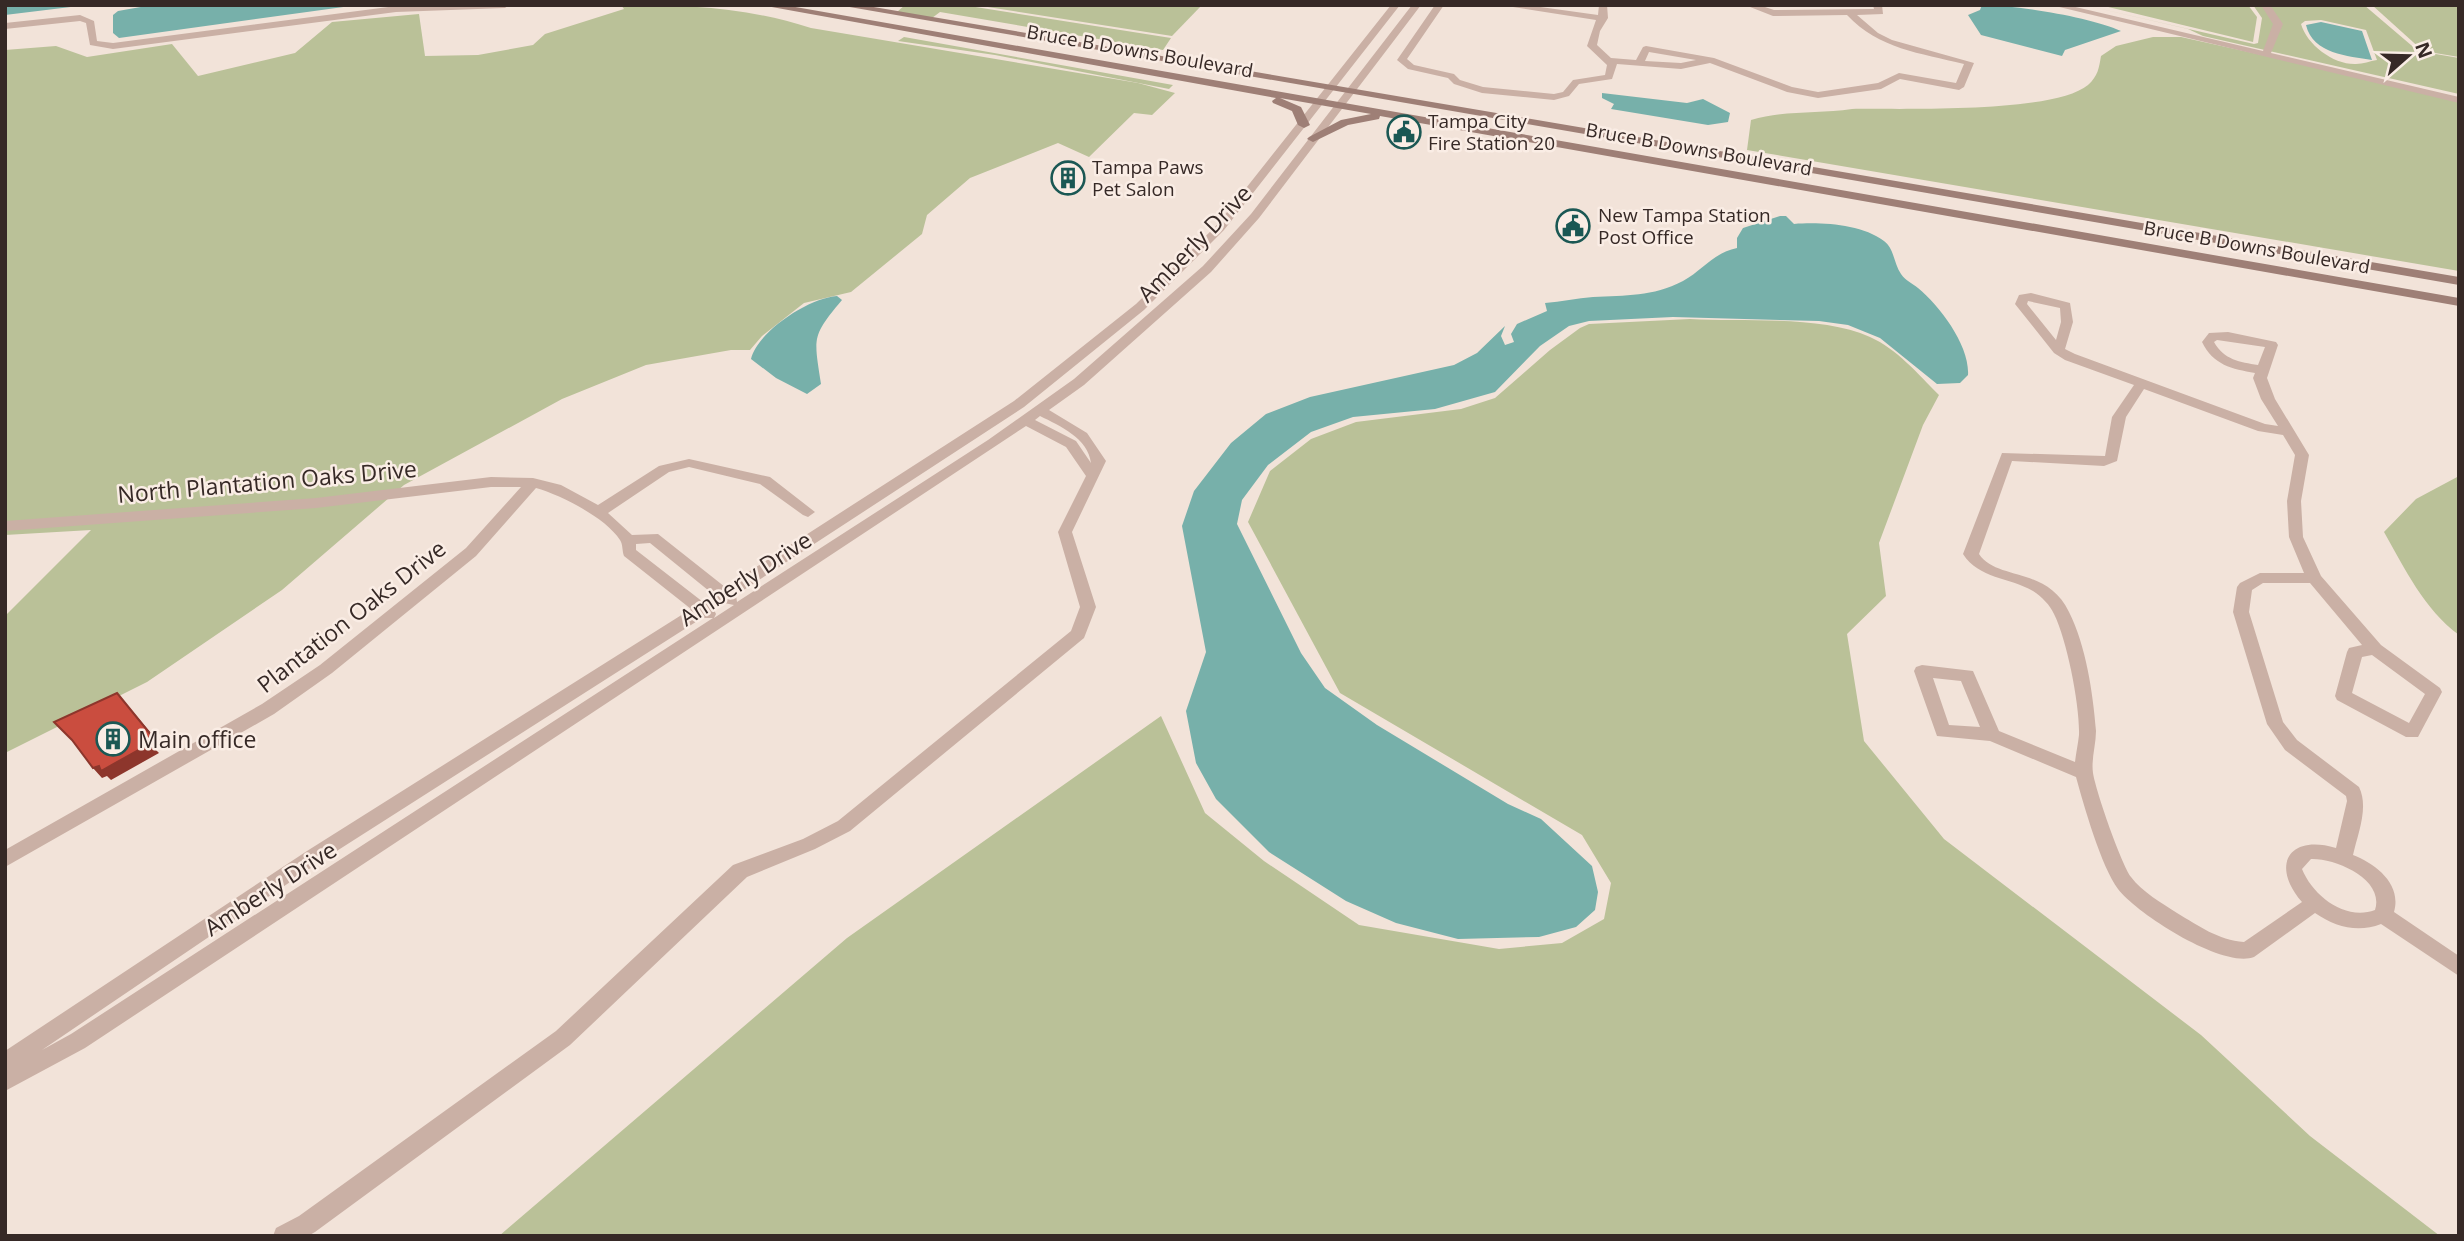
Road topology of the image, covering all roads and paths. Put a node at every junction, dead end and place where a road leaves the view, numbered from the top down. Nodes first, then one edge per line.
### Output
1 (505, 5) edge
2 (766, 5) edge
3 (843, 5) edge
4 (1396, 5) edge
5 (1417, 5) edge
6 (1440, 5) edge
7 (1504, 5) edge
8 (1603, 5) edge
9 (1749, 5) edge
10 (2055, 5) edge
11 (2265, 5) edge
12 (1849, 12) junction
13 (1881, 12) edge
14 (1604, 18) junction
15 (5, 26) edge
16 (1034, 52) junction
17 (2266, 55) junction
18 (1609, 61) junction
19 (1332, 88) junction
20 (1350, 92) junction
21 (2459, 100) edge
22 (1322, 102) junction
23 (1339, 105) junction
24 (1400, 116) junction
25 (1304, 125) junction
26 (1313, 139) junction
27 (2459, 281) edge
28 (2459, 302) edge
29 (2058, 350) dead end
30 (2263, 370) dead end
31 (2141, 384) junction
32 (1030, 412) junction
33 (2289, 432) junction
34 (1084, 435) junction
35 (1071, 443) junction
36 (1093, 476) junction
37 (533, 483) junction
38 (598, 512) junction
39 (808, 513) dead end
40 (9, 529) edge
41 (629, 540) junction
42 (2314, 578) junction
43 (725, 595) junction
44 (741, 608) junction
45 (702, 610) junction
46 (720, 622) junction
47 (2375, 649) junction
48 (1992, 735) junction
49 (2084, 773) junction
50 (2343, 857) junction
51 (5, 859) edge
52 (2315, 903) junction
53 (2383, 915) junction
54 (2459, 968) edge
55 (5, 1063) edge
56 (5, 1081) edge
57 (284, 1236) edge

1 - 15 street
2 - 16 main road, Bruce B Downs Boulevard
3 - 19 main road, Bruce B Downs Boulevard
4 - 19 street, Amberly Drive
5 - 20 street, Amberly Drive
6 - 18 street
7 - 14 street
8 - 14 street
9 - 12 street
10 - 17 street
11 - 17 street
12 - 13 street
12 - 18 street
14 - 18 street
16 - 22 main road, Bruce B Downs Boulevard
16 - 25 main road
17 - 21 street
19 - 20 main road, Bruce B Downs Boulevard
19 - 22 street, Amberly Drive
20 - 23 street, Amberly Drive
20 - 27 main road, Bruce B Downs Boulevard
22 - 23 main road, Bruce B Downs Boulevard
22 - 25 street, Amberly Drive
23 - 24 main road, Bruce B Downs Boulevard
23 - 26 street, Amberly Drive
24 - 26 main road
24 - 28 main road, Bruce B Downs Boulevard
25 - 32 street, Amberly Drive
26 - 32 street, Amberly Drive
29 - 31 street
30 - 33 street
31 - 33 street
31 - 49 street
32 - 34 street
32 - 35 street
32 - 43 street, Amberly Drive
32 - 44 street, Amberly Drive
33 - 42 street
34 - 35 street
34 - 36 street
35 - 36 street
36 - 57 street
37 - 38 street
37 - 40 street, North Plantation Oaks Drive
37 - 51 street, Plantation Oaks Drive
38 - 39 street
38 - 41 street
41 - 43 street
41 - 45 street
42 - 47 street
42 - 50 street
43 - 44 street
43 - 45 street, Amberly Drive
44 - 46 street, Amberly Drive
45 - 46 street
45 - 55 street, Amberly Drive
46 - 56 street, Amberly Drive
47 - 47 street
48 - 48 street
48 - 49 street
49 - 52 street
50 - 52 street
50 - 53 street
52 - 53 street
53 - 54 street

